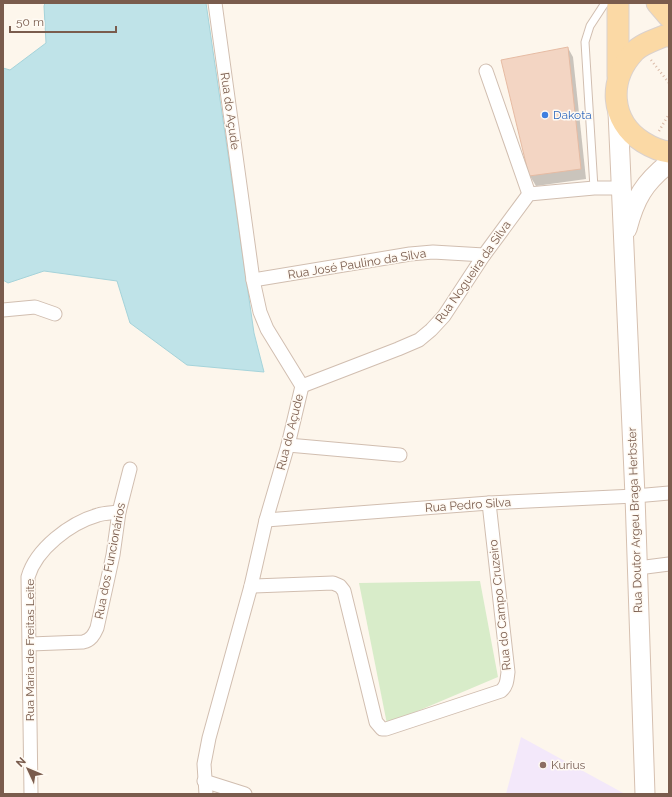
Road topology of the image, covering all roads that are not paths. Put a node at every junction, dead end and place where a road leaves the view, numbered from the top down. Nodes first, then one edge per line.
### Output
1 (215, 3) edge
2 (605, 3) edge
3 (618, 3) edge
4 (657, 3) edge
5 (669, 17) edge
6 (669, 36) edge
7 (486, 71) dead end
8 (618, 78) junction
9 (618, 112) junction
10 (669, 152) edge
11 (669, 163) edge
12 (594, 188) junction
13 (622, 188) junction
14 (529, 194) junction
15 (623, 246) junction
16 (484, 255) junction
17 (254, 280) junction
18 (3, 310) edge
19 (55, 314) dead end
20 (302, 386) junction
21 (288, 445) junction
22 (400, 455) dead end
23 (130, 469) dead end
24 (669, 493) edge
25 (635, 496) junction
26 (489, 503) junction
27 (119, 512) junction
28 (266, 520) junction
29 (669, 564) edge
30 (638, 568) junction
31 (251, 586) junction
32 (30, 644) junction
33 (205, 788) edge
34 (31, 794) edge
35 (245, 794) edge
36 (645, 794) edge

1 - 17 street, Rua do Açude
2 - 12 lane
3 - 8 main road
4 - 5 main road
6 - 8 main road
7 - 14 street
8 - 9 main road
9 - 10 main road
9 - 13 street, Rua Doutor Argeu Braga Herbster
11 - 15 street, Rua Doutor Argeu Braga Herbster
12 - 13 street
12 - 14 street
13 - 15 street, Rua Doutor Argeu Braga Herbster
14 - 16 street, Rua Nogueira da Silva
15 - 25 street, Rua Doutor Argeu Braga Herbster
16 - 17 street, Rua José Paulino da Silva
16 - 20 street, Rua Nogueira da Silva
17 - 20 street, Rua do Açude
18 - 19 street
20 - 21 street, Rua do Açude
21 - 22 street
21 - 28 street, Rua do Açude
23 - 27 street, Rua dos Funcionários
24 - 25 street, Rua Pedro Silva
25 - 26 street, Rua Pedro Silva
25 - 30 street, Rua Doutor Argeu Braga Herbster
26 - 28 street, Rua Pedro Silva
26 - 31 street, Rua do Campo Cruzeiro
27 - 32 street, Rua Maria de Freitas Leite
27 - 32 street, Rua dos Funcionários
28 - 31 street, Rua do Açude
29 - 30 street
30 - 36 street, Rua Doutor Argeu Braga Herbster
31 - 33 street, Rua do Açude
32 - 34 street, Rua Maria de Freitas Leite
33 - 35 street

